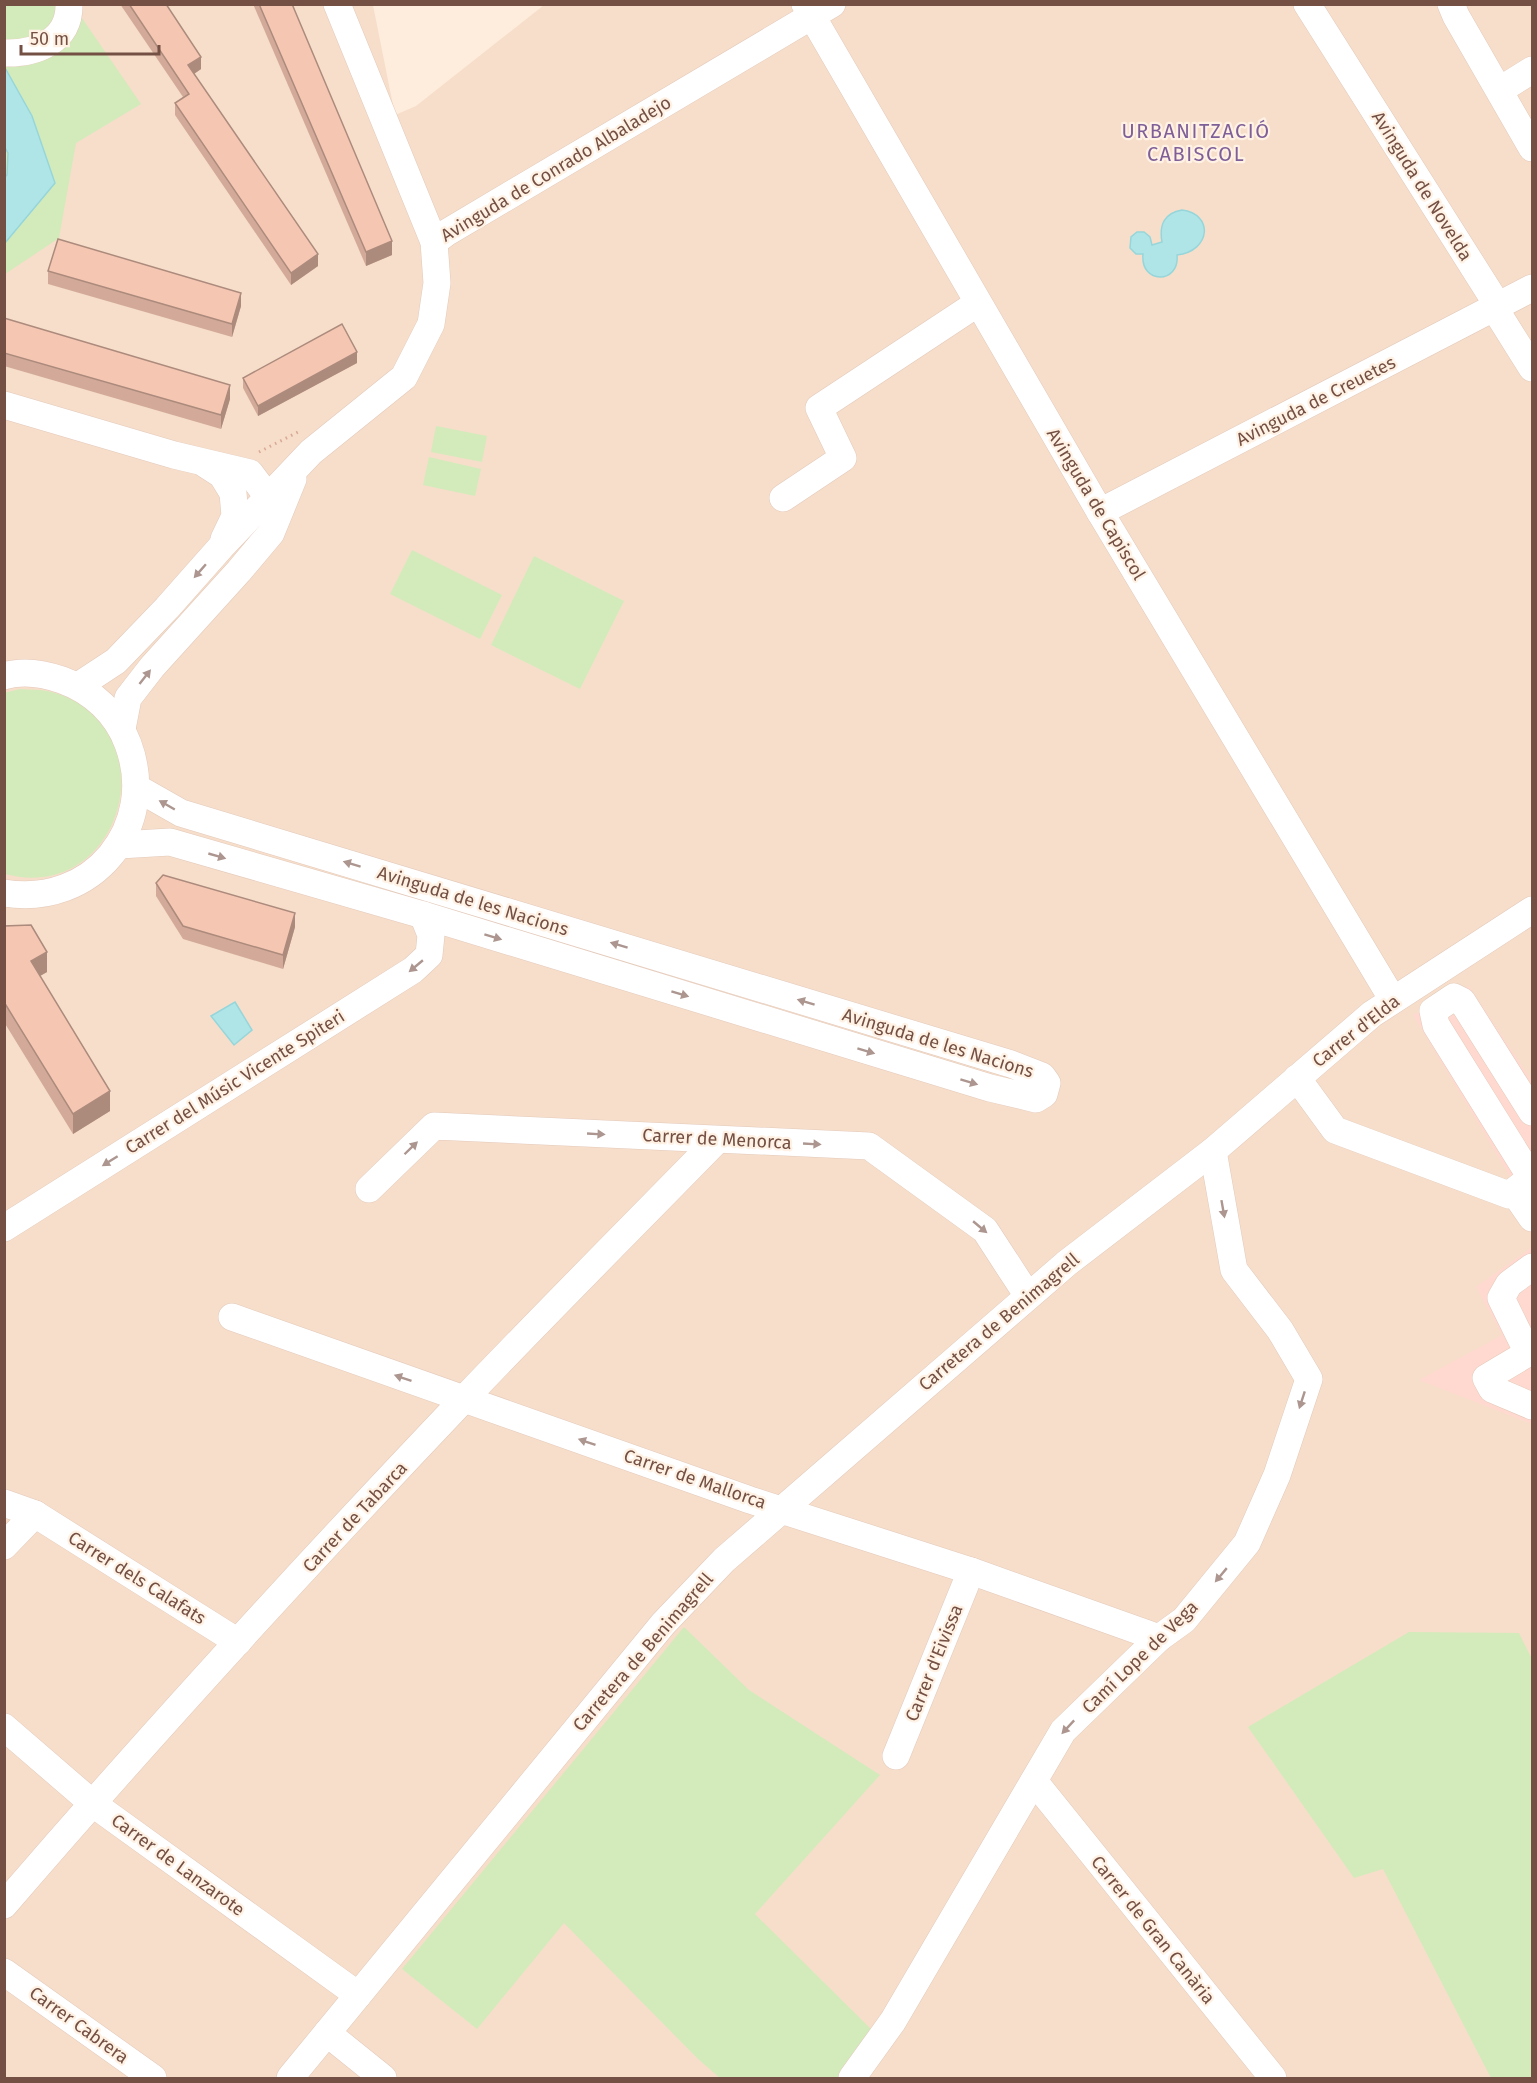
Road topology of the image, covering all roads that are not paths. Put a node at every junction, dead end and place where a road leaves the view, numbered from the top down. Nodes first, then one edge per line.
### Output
1 (69, 4) edge
2 (337, 4) edge
3 (1307, 4) edge
4 (1451, 4) edge
5 (817, 8) edge
6 (5, 53) edge
7 (1533, 70) edge
8 (1500, 90) junction
9 (1533, 148) edge
10 (434, 242) junction
11 (1533, 288) edge
12 (978, 303) junction
13 (1495, 309) junction
14 (1533, 368) edge
15 (4, 405) edge
16 (309, 439) junction
17 (198, 461) junction
18 (252, 464) junction
19 (267, 497) junction
20 (783, 498) dead end
21 (1100, 512) junction
22 (266, 538) junction
23 (221, 547) junction
24 (4, 676) edge
25 (78, 686) junction
26 (122, 729) junction
27 (137, 788) junction
28 (119, 845) junction
29 (4, 892) edge
30 (1533, 910) edge
31 (423, 915) junction
32 (1393, 1000) junction
33 (1297, 1078) junction
34 (1533, 1112) edge
35 (717, 1140) junction
36 (1214, 1151) junction
37 (1192, 1168) joint
38 (1528, 1181) edge
39 (369, 1189) dead end
40 (1533, 1218) edge
41 (4, 1228) edge
42 (1533, 1267) edge
43 (1028, 1296) junction
44 (232, 1317) dead end
45 (1523, 1317) edge
46 (1530, 1352) edge
47 (464, 1399) junction
48 (1529, 1401) edge
49 (4, 1503) edge
50 (782, 1509) junction
51 (35, 1514) junction
52 (4, 1546) edge
53 (971, 1571) junction
54 (1159, 1638) junction
55 (238, 1642) junction
56 (4, 1727) edge
57 (896, 1756) dead end
58 (1034, 1781) junction
59 (92, 1803) junction
60 (4, 1905) edge
61 (4, 1972) edge
62 (358, 1995) junction
63 (327, 2033) junction
64 (1273, 2078) edge
65 (153, 2079) edge
66 (290, 2079) edge
67 (383, 2079) edge
68 (852, 2079) edge

1 - 6 street
2 - 10 street, Avinguda de Conrado Albaladejo
3 - 13 street, Avinguda de Novelda
4 - 8 street
5 - 10 street, Avinguda de Conrado Albaladejo
5 - 12 street, Avinguda de Capiscol
7 - 8 street
8 - 9 street
10 - 16 street
11 - 13 street, Avinguda de Creuetes
12 - 20 street
12 - 21 street, Avinguda de Capiscol
13 - 14 street, Avinguda de Novelda
13 - 21 street, Avinguda de Creuetes
15 - 17 street
16 - 18 street
16 - 19 street
16 - 22 street
17 - 18 street
17 - 23 street
18 - 19 street
19 - 22 street
19 - 23 street
21 - 32 street, Avinguda de Capiscol
26 -> 22 street
23 -> 25 street
24 - 25 street
25 - 26 street
26 - 27 street
27 - 28 street
31 -> 27 street, Avinguda de les Nacions
28 - 29 street
28 -> 31 street, Avinguda de les Nacions
30 - 32 street, Carrer d'Elda
31 -> 41 street, Carrer del Músic Vicente Spiteri
32 - 33 street, Carrer d'Elda
33 - 36 street, Carrer d'Elda
33 - 38 street
34 - 38 street
39 -> 35 street, Carrer de Menorca
35 -> 43 street, Carrer de Menorca
35 - 47 street, Carrer de Tabarca
36 - 37 street, Carrer d'Elda
36 -> 54 street, Camí Lope de Vega
37 - 43 street, Carretera de Benimagrell
38 - 40 street
42 - 45 street
43 - 50 street, Carretera de Benimagrell
47 -> 44 street, Carrer de Mallorca
45 - 46 street
46 - 48 street
50 -> 47 street, Carrer de Mallorca
47 - 55 street, Carrer de Tabarca
49 - 51 street, Carrer dels Calafats
50 - 53 street, Carrer de Mallorca
50 - 62 street, Carretera de Benimagrell
51 - 52 street
51 - 55 street, Carrer dels Calafats
53 - 54 street, Carrer de Mallorca
53 - 57 street, Carrer d'Eivissa
54 -> 58 street, Camí Lope de Vega
55 - 59 street, Carrer de Tabarca
56 - 59 street, Carrer de Lanzarote
58 - 64 street, Carrer de Gran Canària
58 - 68 street, Camí Lope de Vega
59 - 60 street, Carrer de Tabarca
59 - 62 street, Carrer de Lanzarote
61 - 65 street, Carrer Cabrera
62 - 63 street, Carretera de Benimagrell
63 - 66 street, Carretera de Benimagrell
63 - 67 street

